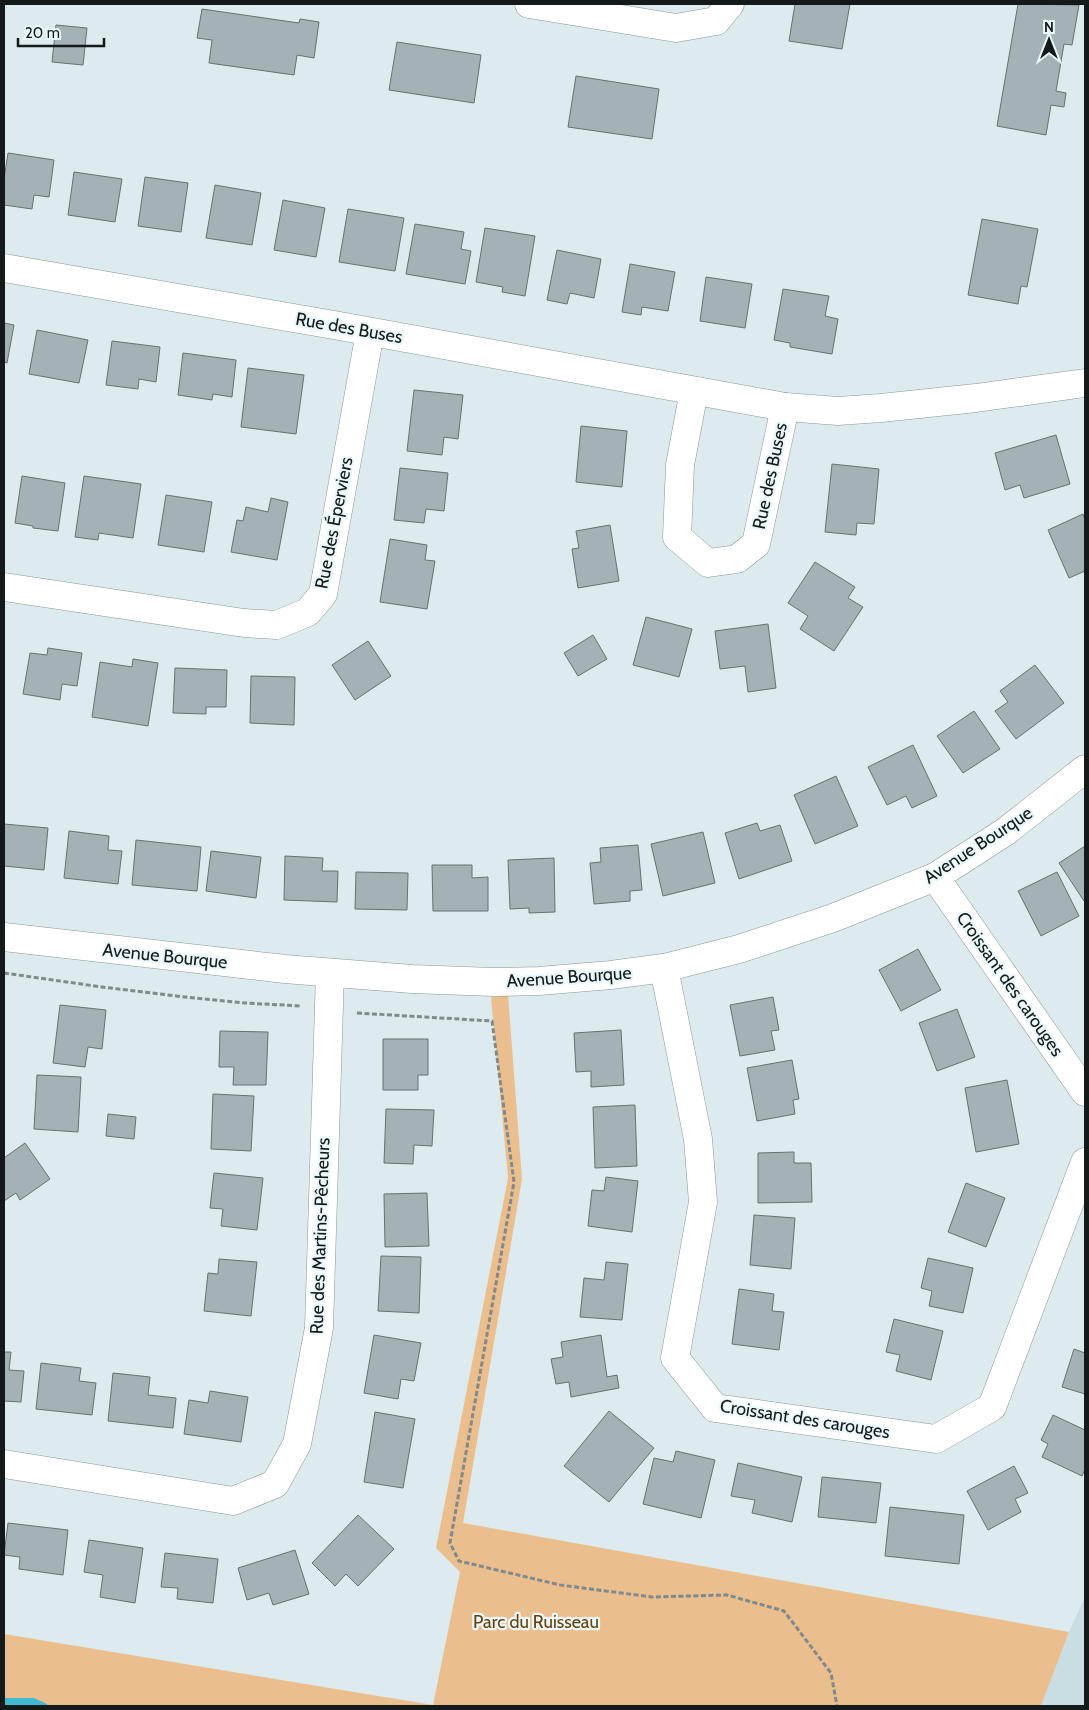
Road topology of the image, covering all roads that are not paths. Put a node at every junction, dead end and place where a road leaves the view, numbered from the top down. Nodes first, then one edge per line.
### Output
1 (529, 4) edge
2 (730, 4) edge
3 (4, 268) edge
4 (370, 332) junction
5 (1085, 382) edge
6 (694, 391) junction
7 (785, 407) junction
8 (4, 587) edge
9 (1085, 769) edge
10 (936, 877) junction
11 (4, 939) edge
12 (664, 968) junction
13 (330, 973) junction
14 (1085, 1092) edge
15 (1085, 1162) edge
16 (4, 1464) edge

1 - 2 street
3 - 4 street, Rue des Buses
4 - 6 street, Rue des Buses
4 - 8 street, Rue des Éperviers
5 - 7 street, Rue des Buses
6 - 7 street, Rue des Buses
6 - 7 street, Rue des Buses
9 - 10 street, Avenue Bourque
10 - 12 street, Avenue Bourque
10 - 14 street, Croissant des carouges
11 - 13 street, Avenue Bourque
12 - 13 street, Avenue Bourque
12 - 15 street, Croissant des carouges
13 - 16 street, Rue des Martins-Pêcheurs

